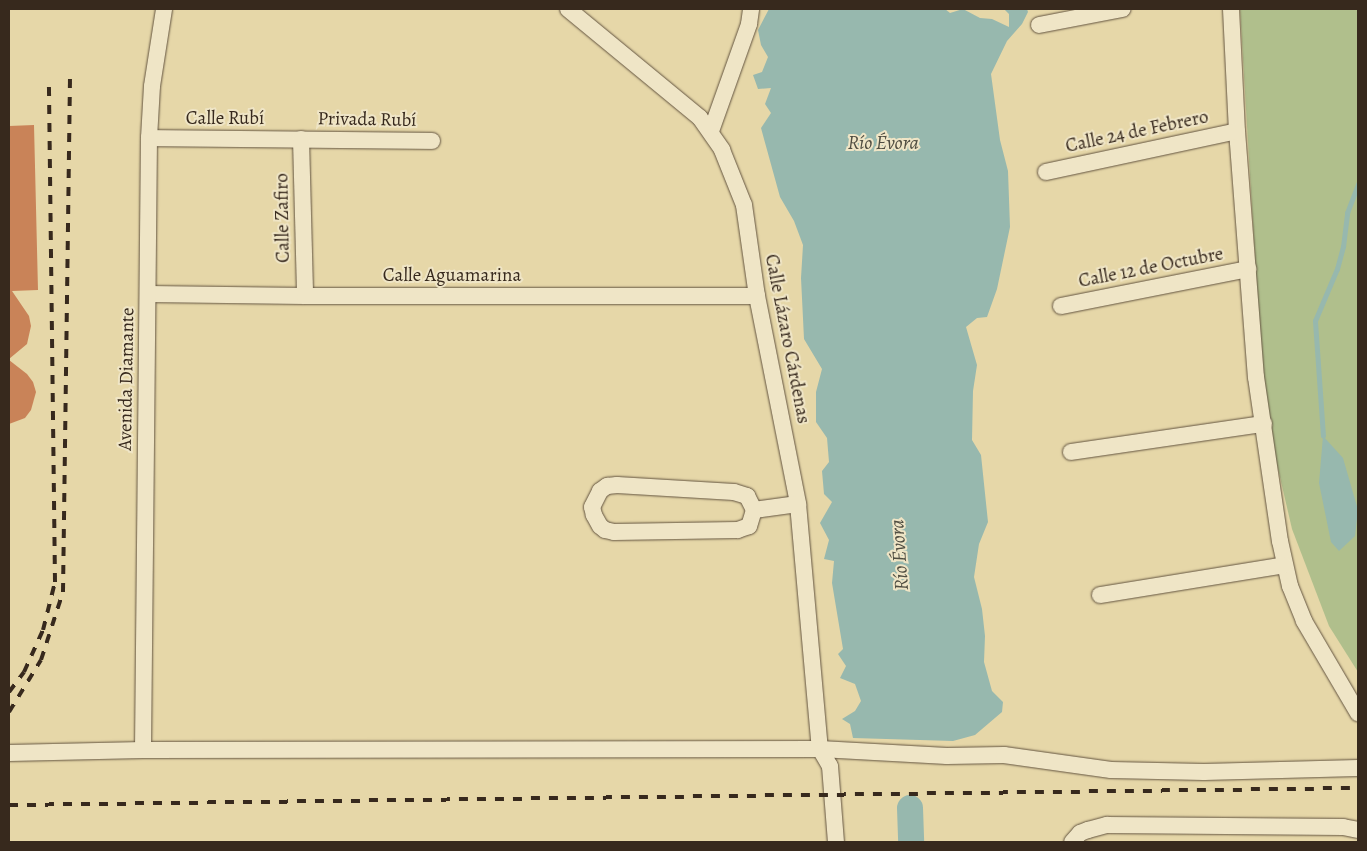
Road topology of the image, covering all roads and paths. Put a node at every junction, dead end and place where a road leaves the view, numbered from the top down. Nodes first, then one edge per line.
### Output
1 (164, 9) edge
2 (568, 9) edge
3 (751, 9) edge
4 (1122, 9) edge
5 (1231, 9) edge
6 (1039, 25) dead end
7 (711, 131) junction
8 (1237, 131) junction
9 (149, 138) junction
10 (301, 139) junction
11 (432, 140) dead end
12 (1046, 172) dead end
13 (1248, 269) junction
14 (148, 294) junction
15 (305, 296) junction
16 (757, 296) junction
17 (1061, 306) dead end
18 (1264, 424) junction
19 (1071, 452) dead end
20 (798, 504) junction
21 (754, 510) junction
22 (1285, 564) junction
23 (1100, 595) dead end
24 (1358, 713) edge
25 (820, 749) junction
26 (143, 750) junction
27 (9, 753) edge
28 (1358, 768) edge
29 (1358, 830) edge
30 (836, 842) edge
31 (1072, 842) edge

1 - 9 street, Avenida Diamante
2 - 7 street, Calle Lázaro Cárdenas
3 - 7 street
4 - 6 street
5 - 8 street
7 - 16 street, Calle Lázaro Cárdenas
8 - 12 street, Calle 24 de Febrero
8 - 13 street
9 - 10 street, Calle Rubí
9 - 14 street, Avenida Diamante
10 - 11 street, Privada Rubí
10 - 15 street, Calle Zafiro
13 - 17 street, Calle 12 de Octubre
13 - 18 street
14 - 15 street, Calle Aguamarina
14 - 26 street, Avenida Diamante
15 - 16 street, Calle Aguamarina
16 - 20 street, Calle Lázaro Cárdenas
18 - 19 street
18 - 22 street
20 - 21 street
20 - 25 street, Calle Lázaro Cárdenas
21 - 21 street
22 - 23 street
22 - 24 street
25 - 26 street
25 - 28 street
25 - 30 street, Calle Lázaro Cárdenas
26 - 27 street
29 - 31 street

